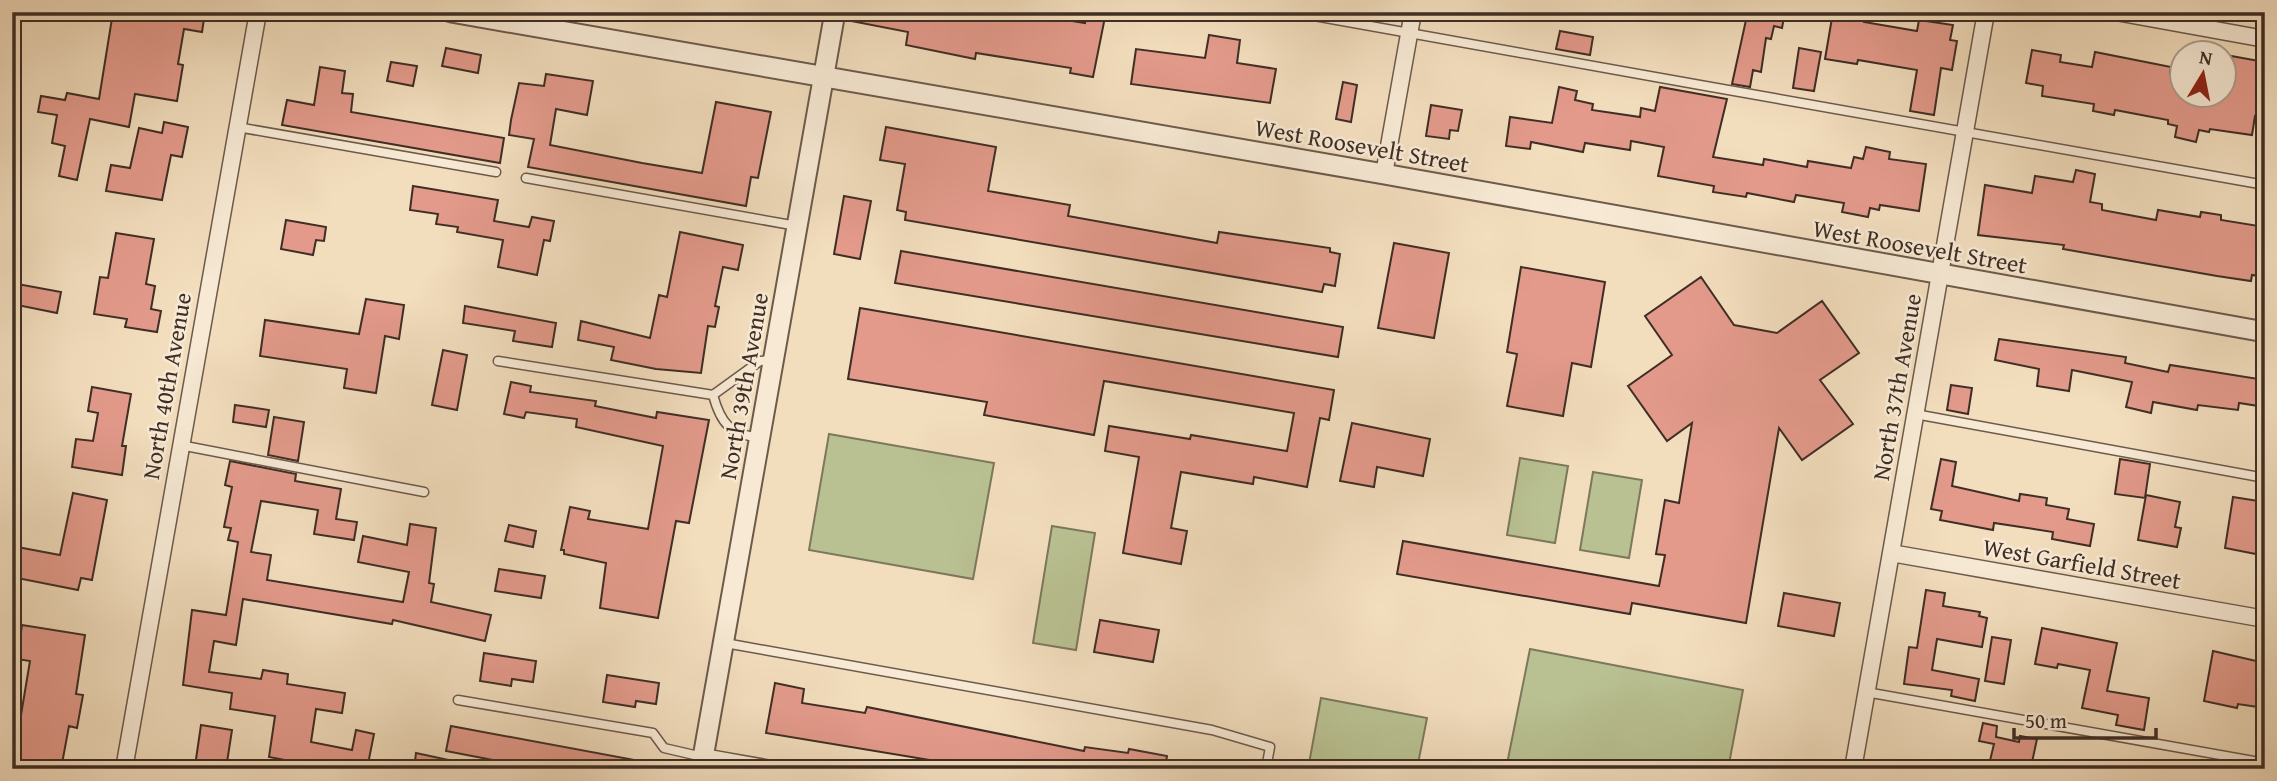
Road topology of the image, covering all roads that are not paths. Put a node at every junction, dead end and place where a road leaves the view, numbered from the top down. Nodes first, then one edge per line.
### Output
1 (258, 12) edge
2 (451, 12) edge
3 (835, 12) edge
4 (1292, 12) edge
5 (1413, 12) edge
6 (1986, 12) edge
7 (2116, 12) edge
8 (506, 17) edge
9 (1409, 34) junction
10 (2265, 39) edge
11 (823, 78) junction
12 (237, 127) junction
13 (1965, 132) junction
14 (496, 172) dead end
15 (1384, 174) junction
16 (526, 178) dead end
17 (2265, 185) edge
18 (797, 226) junction
19 (1939, 276) junction
20 (2265, 332) edge
21 (773, 360) junction
22 (498, 361) dead end
23 (713, 396) junction
24 (1915, 414) junction
25 (760, 438) junction
26 (180, 445) junction
27 (2265, 478) edge
28 (424, 492) dead end
29 (1891, 553) junction
30 (2265, 619) edge
31 (723, 643) junction
32 (1866, 692) junction
33 (458, 700) dead end
34 (702, 763) edge
35 (2265, 763) edge
36 (124, 769) edge
37 (771, 769) edge
38 (1266, 769) edge
39 (1853, 769) edge

1 - 12 street, North 40th Avenue
2 - 8 street, West Roosevelt Street
3 - 11 street, North 39th Avenue
4 - 9 lane
5 - 9 street
6 - 13 street, North 37th Avenue
7 - 10 street
8 - 11 street, West Roosevelt Street
9 - 13 lane
9 - 15 street
11 - 15 street, West Roosevelt Street
11 - 18 street, North 39th Avenue
12 - 14 lane
12 - 26 street, North 40th Avenue
13 - 17 lane
13 - 19 street, North 37th Avenue
15 - 19 street, West Roosevelt Street
16 - 18 lane
18 - 21 street, North 39th Avenue
19 - 20 street, West Roosevelt Street
19 - 24 street, North 37th Avenue
21 - 23 lane
21 - 25 street, North 39th Avenue
22 - 23 lane
23 - 25 lane
24 - 27 lane
24 - 29 street, North 37th Avenue
25 - 31 street, North 39th Avenue
26 - 28 lane
26 - 36 street, North 40th Avenue
29 - 30 street, West Garfield Street
29 - 32 street, North 37th Avenue
31 - 34 street, North 39th Avenue
31 - 38 lane
32 - 35 lane
32 - 39 street, North 37th Avenue
33 - 34 lane
34 - 37 street

